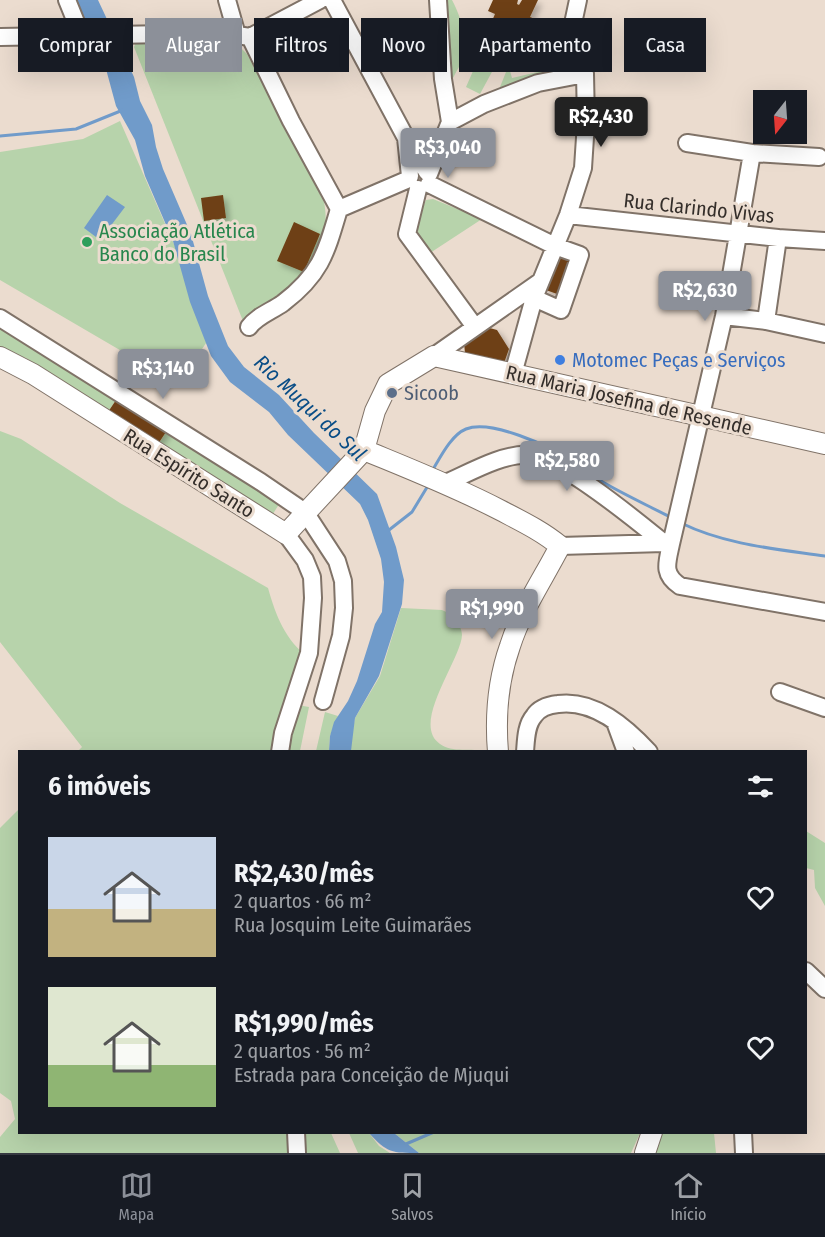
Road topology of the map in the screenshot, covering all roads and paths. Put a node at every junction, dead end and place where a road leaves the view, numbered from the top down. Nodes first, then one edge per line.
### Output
1 (67, 0) edge
2 (227, 0) edge
3 (320, 0) edge
4 (332, 0) edge
5 (438, 0) edge
6 (578, 0) edge
7 (74, 18) edge
8 (133, 36) edge
9 (243, 36) junction
10 (0, 37) edge
11 (18, 37) edge
12 (585, 74) junction
13 (450, 122) junction
14 (687, 143) dead end
15 (752, 153) junction
16 (819, 157) dead end
17 (420, 179) junction
18 (339, 209) junction
19 (568, 215) junction
20 (738, 233) junction
21 (778, 238) junction
22 (825, 241) edge
23 (555, 246) junction
24 (541, 281) junction
25 (534, 298) junction
26 (724, 316) junction
27 (0, 318) edge
28 (766, 321) junction
29 (249, 327) dead end
30 (475, 327) junction
31 (825, 334) edge
32 (434, 356) junction
33 (0, 357) edge
34 (513, 374) junction
35 (701, 417) junction
36 (825, 444) edge
37 (358, 455) junction
38 (436, 479) junction
39 (305, 512) junction
40 (286, 534) junction
41 (670, 539) junction
42 (560, 546) junction
43 (825, 612) edge
44 (780, 692) dead end
45 (324, 700) dead end
46 (825, 708) edge
47 (614, 722) junction
48 (280, 750) edge
49 (498, 750) edge
50 (525, 750) edge
51 (625, 750) edge
52 (647, 750) edge
53 (807, 972) edge
54 (825, 989) edge
55 (296, 1134) edge
56 (651, 1134) edge
57 (743, 1134) edge
58 (297, 1153) edge
59 (645, 1153) edge
60 (744, 1153) edge

1 - 7 street
2 - 9 street
3 - 9 street
4 - 17 street
5 - 13 street
6 - 12 street
8 - 9 street
9 - 18 street
10 - 11 street
12 - 13 street
12 - 19 street
13 - 17 street
14 - 15 street
15 - 16 street
15 - 20 street
17 - 18 street
17 - 23 street
17 - 30 street
18 - 29 street
19 - 20 street, Rua Clarindo Vivas
19 - 23 street
20 - 21 street, Rua Clarindo Vivas
20 - 26 street
21 - 22 street, Rua Clarindo Vivas
21 - 28 street
23 - 24 street
23 - 25 street
24 - 25 street
24 - 30 street
25 - 34 street
26 - 28 street
26 - 35 street
27 - 39 street
28 - 31 street
30 - 32 street
32 - 34 main road, Rua Maria Josefina de Resende
32 - 37 main road
33 - 40 main road, Rua Espírito Santo
34 - 35 main road, Rua Maria Josefina de Resende
35 - 36 main road, Rua Maria Josefina de Resende
35 - 41 street
37 - 38 main road
37 - 39 main road
38 - 41 street
38 - 42 main road
39 - 40 main road
39 - 45 street
40 - 48 street
41 - 42 street
41 - 43 street
42 - 49 main road
44 - 46 street
47 - 50 street
47 - 51 street
47 - 52 street
53 - 54 street
55 - 58 street
56 - 59 main road
57 - 60 street

